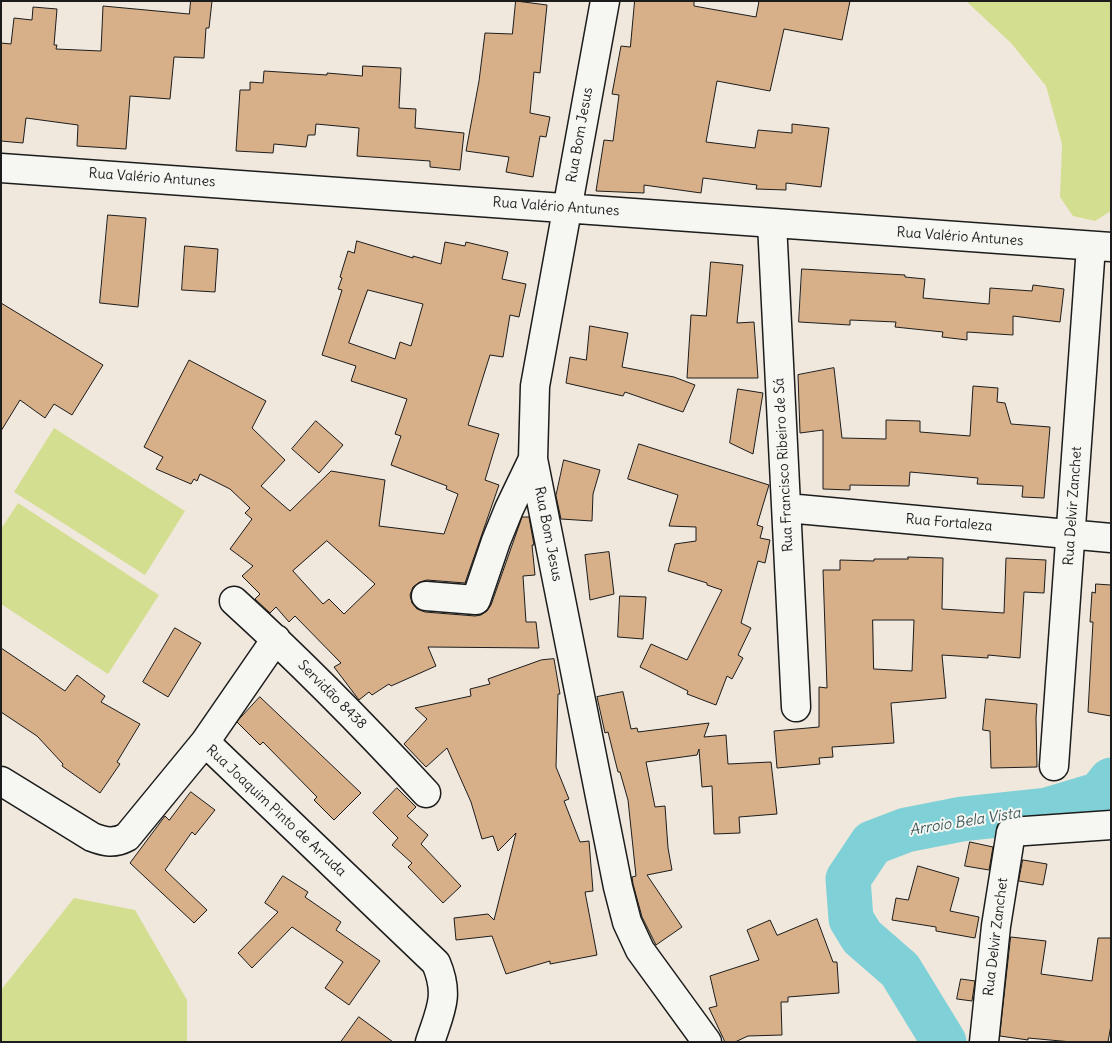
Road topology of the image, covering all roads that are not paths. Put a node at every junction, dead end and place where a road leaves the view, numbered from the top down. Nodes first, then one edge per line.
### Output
1 (605, 1) edge
2 (1, 168) edge
3 (567, 208) junction
4 (772, 223) junction
5 (1101, 247) edge
6 (533, 458) junction
7 (787, 508) junction
8 (1071, 534) junction
9 (1111, 538) edge
10 (426, 596) dead end
11 (234, 601) dead end
12 (276, 639) junction
13 (796, 707) dead end
14 (205, 742) junction
15 (1054, 766) dead end
16 (1, 781) edge
17 (426, 793) dead end
18 (1111, 825) edge
19 (430, 1042) edge
20 (707, 1042) edge
21 (984, 1042) edge

1 - 3 street, Rua Bom Jesus
2 - 3 street, Rua Valério Antunes
3 - 4 street, Rua Valério Antunes
3 - 6 street, Rua Bom Jesus
4 - 5 street, Rua Valério Antunes
4 - 7 street, Rua Francisco Ribeiro de Sá
5 - 8 street, Rua Delvir Zanchet
6 - 10 street
6 - 20 street, Rua Bom Jesus
7 - 8 street, Rua Fortaleza
7 - 13 street, Rua Francisco Ribeiro de Sá
8 - 9 street, Rua Fortaleza
8 - 15 street, Rua Delvir Zanchet
11 - 12 street, Servidão 8438
12 - 14 street
12 - 17 street, Servidão 8438
14 - 16 street, Rua Joaquim Pinto de Arruda
14 - 19 street, Rua Joaquim Pinto de Arruda
18 - 21 street, Rua Delvir Zanchet

